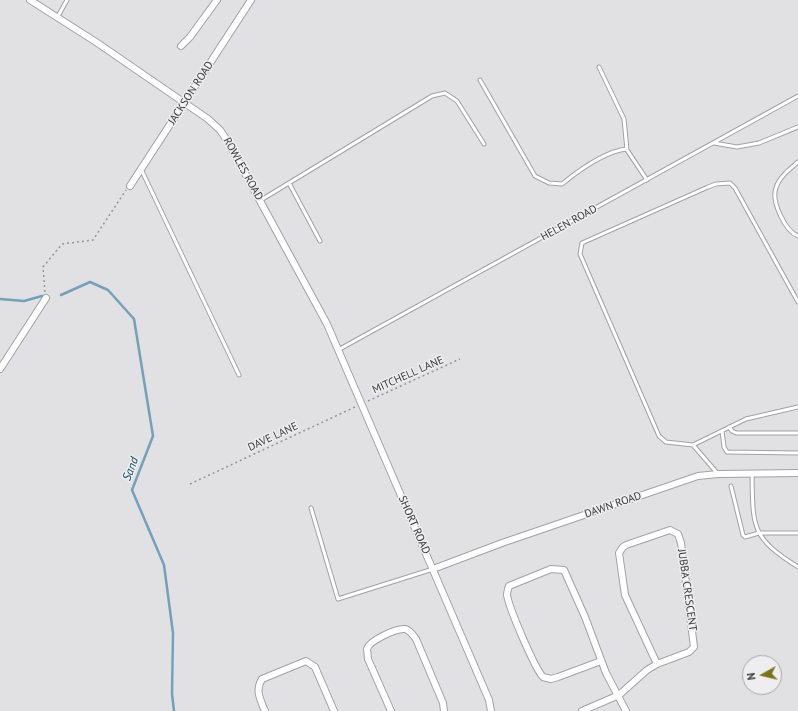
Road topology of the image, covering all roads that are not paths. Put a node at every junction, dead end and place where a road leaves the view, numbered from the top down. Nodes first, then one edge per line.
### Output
1 (30, 0) edge
2 (67, 0) edge
3 (217, 0) edge
4 (251, 0) edge
5 (57, 18) junction
6 (181, 46) dead end
7 (599, 67) dead end
8 (480, 80) dead end
9 (798, 96) edge
10 (185, 103) junction
11 (798, 127) edge
12 (714, 143) junction
13 (484, 144) dead end
14 (627, 149) junction
15 (798, 162) edge
16 (141, 169) junction
17 (647, 180) junction
18 (289, 183) junction
19 (130, 186) road end
20 (261, 200) junction
21 (798, 236) edge
22 (320, 241) dead end
23 (46, 298) road end
24 (798, 302) edge
25 (338, 350) junction
26 (0, 369) edge
27 (239, 375) dead end
28 (798, 407) edge
29 (729, 427) junction
30 (722, 431) junction
31 (798, 433) edge
32 (692, 445) junction
33 (798, 453) edge
34 (752, 473) junction
35 (798, 473) edge
36 (718, 474) junction
37 (731, 486) dead end
38 (311, 508) dead end
39 (758, 533) junction
40 (798, 533) edge
41 (798, 567) edge
42 (433, 569) junction
43 (601, 661) junction
44 (657, 664) junction
45 (619, 695) junction
46 (489, 700) junction
47 (265, 711) edge
48 (334, 711) edge
49 (391, 711) edge
50 (444, 711) edge
51 (491, 711) edge
52 (497, 711) edge
53 (582, 711) edge
54 (626, 711) edge

1 - 5 street, ROWLES ROAD
2 - 5 lane
3 - 6 street
4 - 10 street, JACKSON ROAD
5 - 10 street, ROWLES ROAD
7 - 14 lane
8 - 14 lane
9 - 12 lane, HELEN ROAD
10 - 16 street, JACKSON ROAD
10 - 20 street, ROWLES ROAD
11 - 12 lane
12 - 17 lane, HELEN ROAD
13 - 18 lane
14 - 17 lane
15 - 21 lane
16 - 19 street, JACKSON ROAD
16 - 27 lane
17 - 25 lane, HELEN ROAD
18 - 20 lane
18 - 22 lane
20 - 25 street, ROWLES ROAD
23 - 26 street
24 - 32 lane
25 - 42 street, SHORT ROAD
28 - 29 lane
29 - 30 lane
29 - 31 lane
30 - 32 lane
30 - 33 lane
32 - 36 lane
34 - 35 street, DAWN ROAD
34 - 36 street, DAWN ROAD
34 - 39 lane
36 - 42 street, DAWN ROAD
37 - 39 lane
38 - 42 lane
39 - 40 lane
39 - 41 lane
42 - 46 street, SHORT ROAD
43 - 43 street
43 - 45 street
44 - 44 street, JUBBA CRESCENT
44 - 45 street, JUBBA CRESCENT
45 - 53 street
45 - 54 street
46 - 51 street, SHORT ROAD
46 - 52 street, SHORT ROAD
47 - 48 street
49 - 50 street

